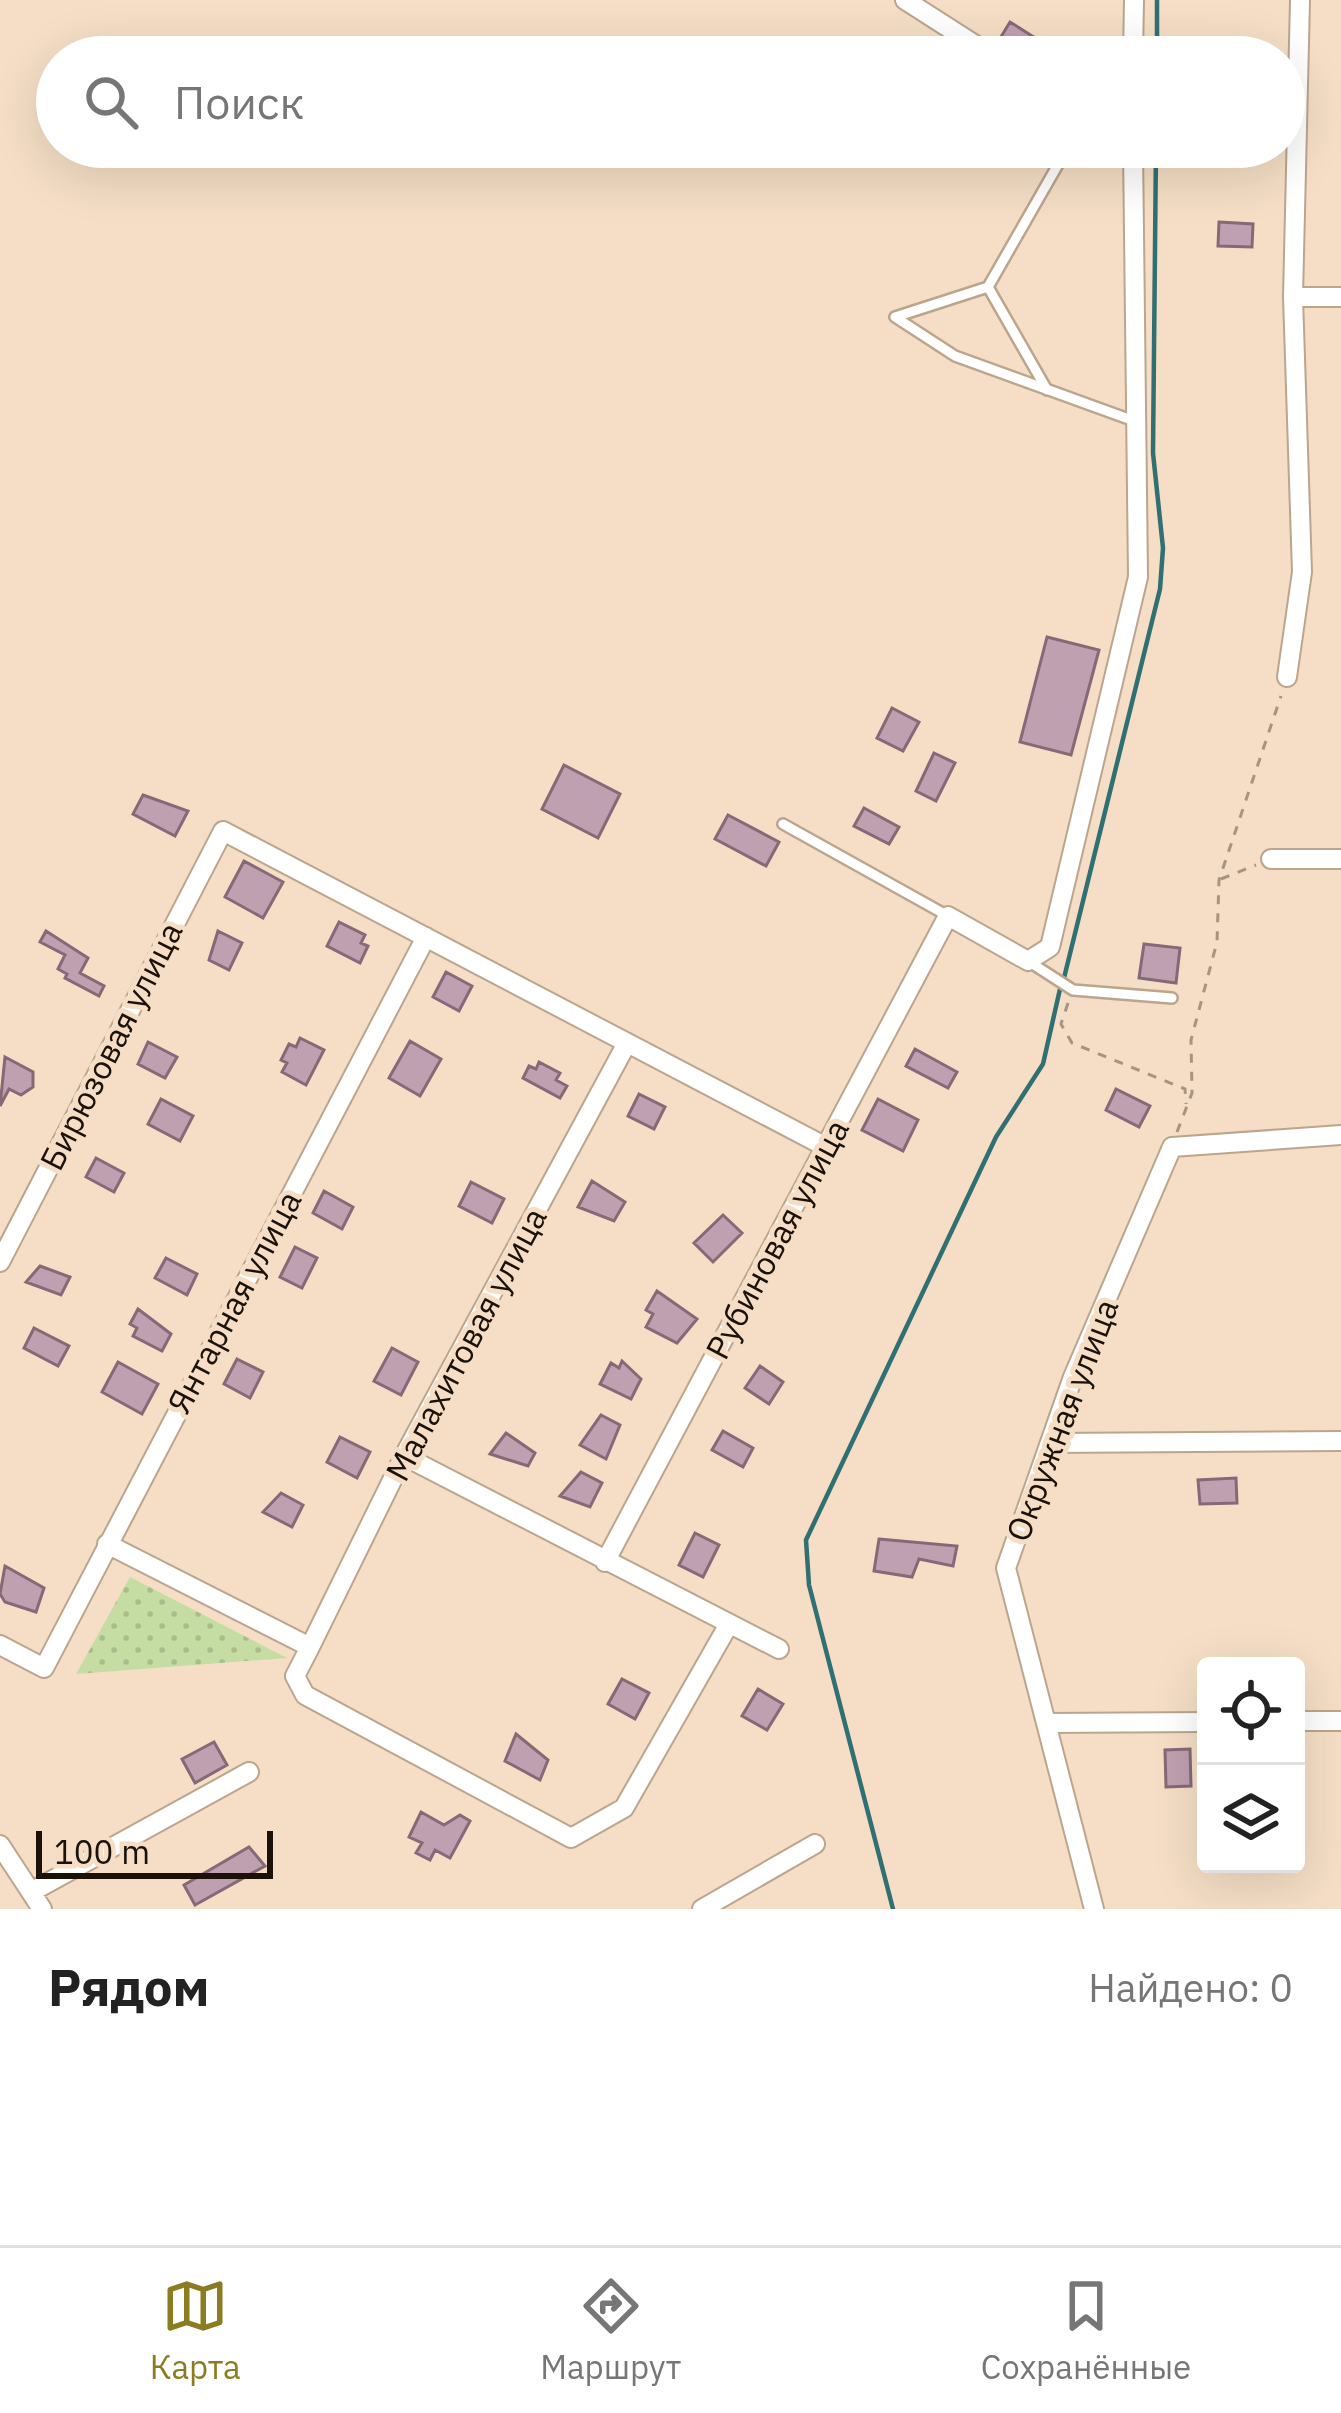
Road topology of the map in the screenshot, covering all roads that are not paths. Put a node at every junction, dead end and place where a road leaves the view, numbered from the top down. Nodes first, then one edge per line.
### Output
1 (905, 0) edge
2 (1134, 0) edge
3 (1300, 0) edge
4 (961, 36) edge
5 (1133, 36) edge
6 (1299, 36) edge
7 (1056, 168) edge
8 (1133, 168) edge
9 (1296, 168) edge
10 (988, 287) junction
11 (1293, 297) junction
12 (1341, 297) edge
13 (1047, 390) junction
14 (1137, 422) junction
15 (1287, 677) road end
16 (783, 824) dead end
17 (1271, 859) road end
18 (1341, 859) edge
19 (948, 916) junction
20 (426, 937) junction
21 (1028, 961) junction
22 (1172, 998) dead end
23 (627, 1042) junction
24 (1341, 1135) edge
25 (826, 1147) junction
26 (0, 1262) edge
27 (1341, 1441) edge
28 (1050, 1443) junction
29 (404, 1456) junction
30 (107, 1544) junction
31 (605, 1562) junction
32 (729, 1624) junction
33 (0, 1645) edge
34 (310, 1647) junction
35 (779, 1649) dead end
36 (1305, 1721) edge
37 (1341, 1721) edge
38 (1197, 1722) edge
39 (1046, 1723) junction
40 (249, 1772) dead end
41 (815, 1844) dead end
42 (0, 1845) edge
43 (31, 1892) junction
44 (734, 1901) edge
45 (42, 1909) edge
46 (702, 1909) edge
47 (1094, 1909) edge

1 - 4 street
2 - 5 street
3 - 6 street
7 - 10 lane
8 - 14 street
9 - 11 street
10 - 13 lane
10 - 13 lane
11 - 12 street
11 - 15 street
13 - 14 lane
14 - 21 street
16 - 19 lane
17 - 18 street
19 - 21 street
19 - 25 street, Рубиновая улица
20 - 23 street
20 - 26 street, Бирюзовая улица
20 - 30 street, Янтарная улица
21 - 22 lane
23 - 25 street
23 - 29 street, Малахитовая улица
24 - 28 street, Окружная улица
25 - 31 street, Рубиновая улица
27 - 28 street
28 - 39 street, Окружная улица
29 - 31 street
29 - 34 street, Малахитовая улица
30 - 33 street, Янтарная улица
30 - 34 street
31 - 32 street
32 - 34 street
32 - 35 street
36 - 37 street
38 - 39 street
39 - 47 street, Окружная улица
40 - 43 street
41 - 44 street
42 - 43 street
43 - 45 street
44 - 46 street

